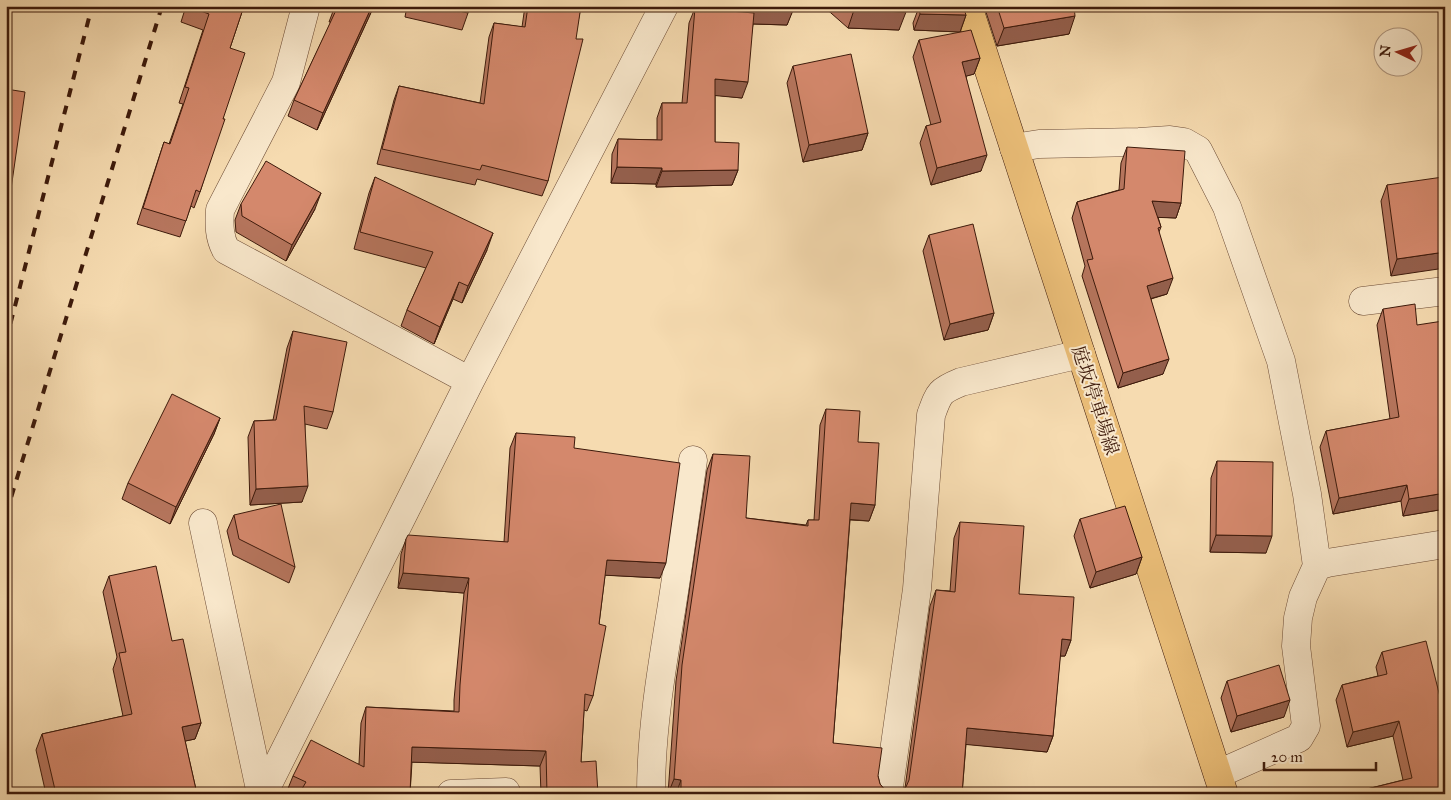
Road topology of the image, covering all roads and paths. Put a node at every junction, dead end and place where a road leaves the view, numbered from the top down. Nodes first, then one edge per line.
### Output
1 (306, 6) edge
2 (664, 6) edge
3 (968, 6) edge
4 (1014, 148) junction
5 (1445, 290) edge
6 (1362, 302) dead end
7 (1081, 354) junction
8 (470, 381) junction
9 (693, 460) dead end
10 (203, 523) dead end
11 (1445, 544) edge
12 (1317, 566) junction
13 (1221, 784) edge
14 (262, 794) edge
15 (451, 794) edge
16 (507, 794) edge
17 (651, 794) edge
18 (888, 794) edge

1 - 8 street
2 - 8 street
3 - 4 main road, 庭坂停車場線
4 - 7 main road, 庭坂停車場線
4 - 12 street
5 - 6 street
7 - 13 main road, 庭坂停車場線
7 - 18 street
8 - 14 street
9 - 17 street
10 - 14 street
11 - 12 street
12 - 13 street
15 - 16 street

